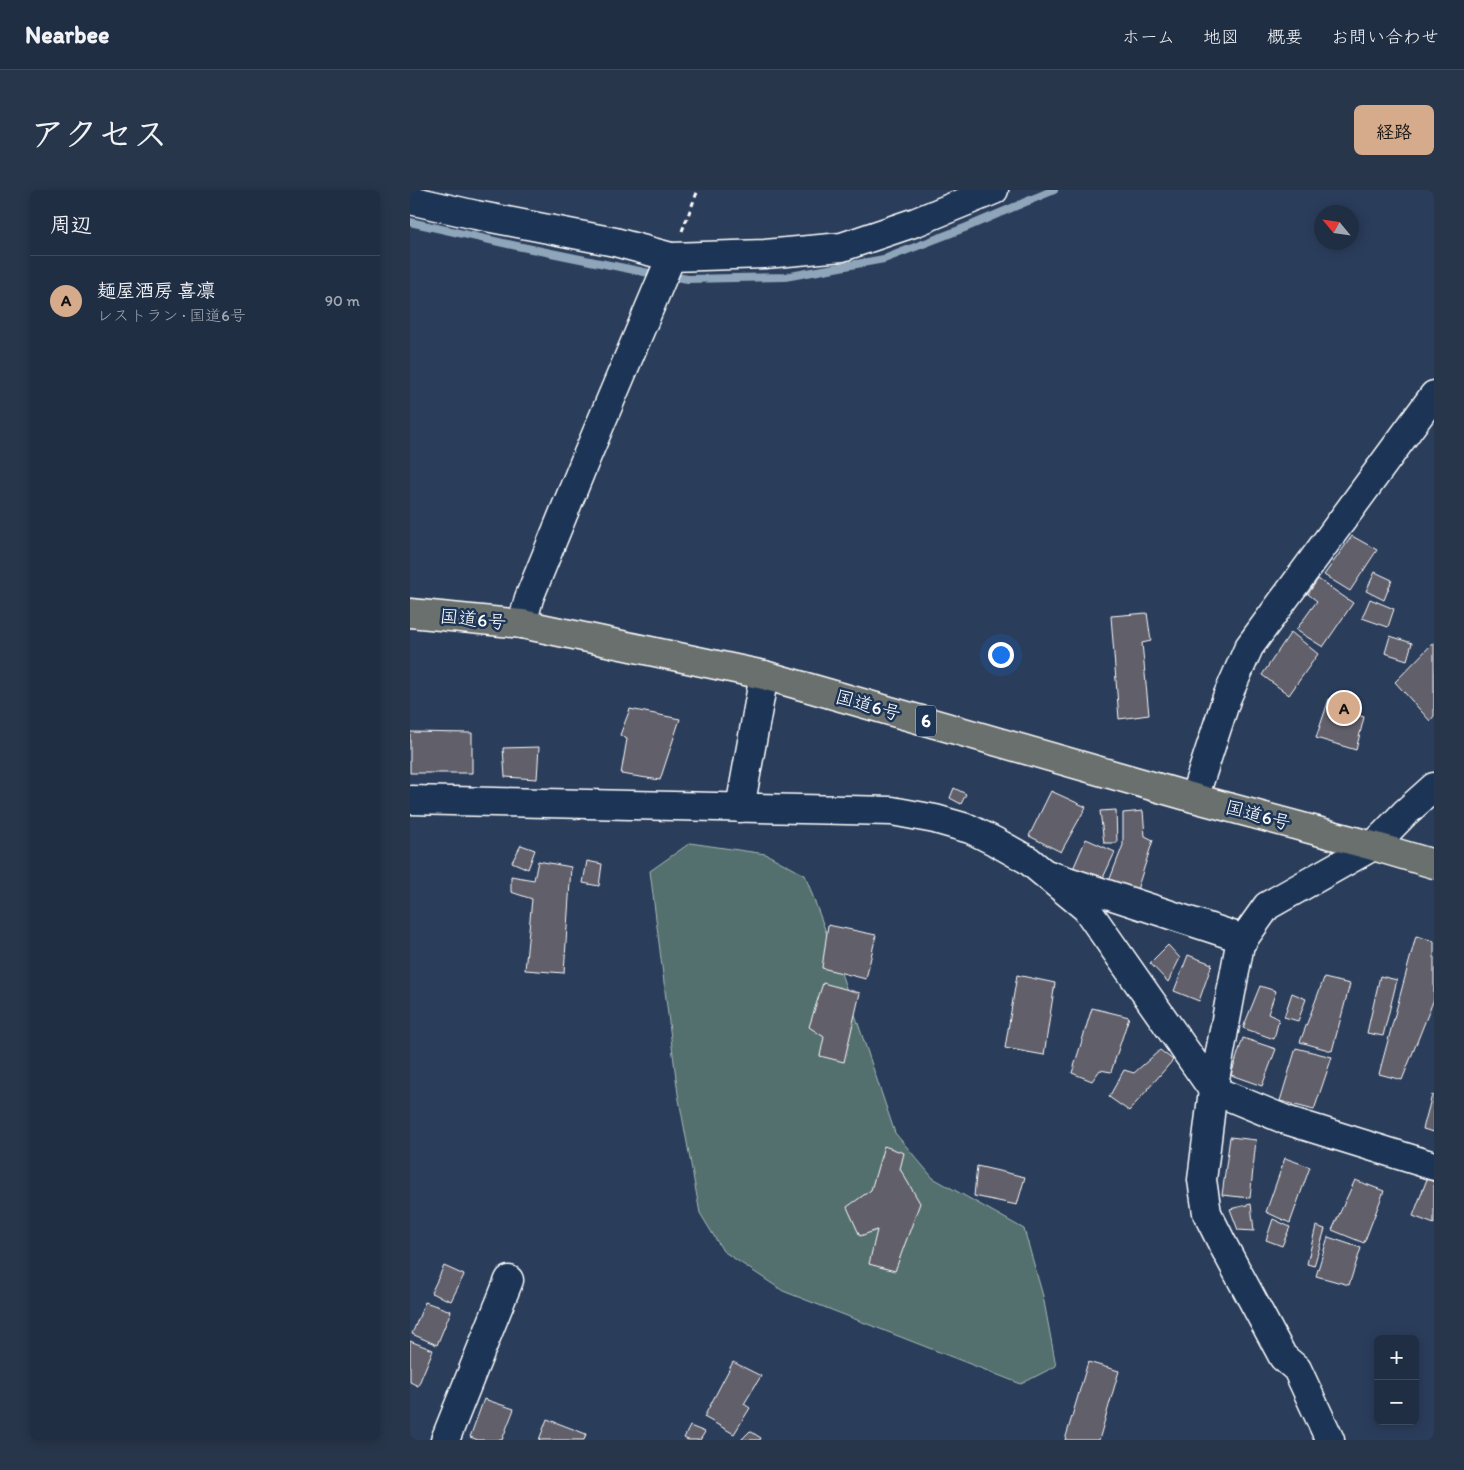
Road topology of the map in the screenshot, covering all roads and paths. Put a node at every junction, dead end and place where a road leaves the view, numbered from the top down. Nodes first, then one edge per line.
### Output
1 (698, 190) edge
2 (994, 190) edge
3 (410, 200) edge
4 (671, 257) junction
5 (1434, 395) edge
6 (410, 613) edge
7 (522, 624) junction
8 (764, 675) junction
9 (1434, 787) edge
10 (1194, 798) junction
11 (410, 800) edge
12 (740, 808) junction
13 (1373, 846) junction
14 (1434, 864) edge
15 (1045, 874) junction
16 (1244, 939) junction
17 (1213, 1090) junction
18 (1434, 1166) edge
19 (509, 1280) dead end
20 (445, 1440) edge
21 (1330, 1440) edge

1 - 4 path
2 - 4 street
3 - 4 street
4 - 7 street
5 - 10 street
6 - 7 highway, 国道6号 / 6
7 - 8 highway, 国道6号 / 6
8 - 10 highway, 国道6号 / 6
8 - 12 street
9 - 13 street
10 - 13 highway, 国道6号 / 6
11 - 12 street
12 - 15 street
13 - 14 highway, 国道6号 / 6
13 - 16 street
15 - 16 street
15 - 17 street
16 - 17 street
17 - 18 street
17 - 21 street
19 - 20 street

